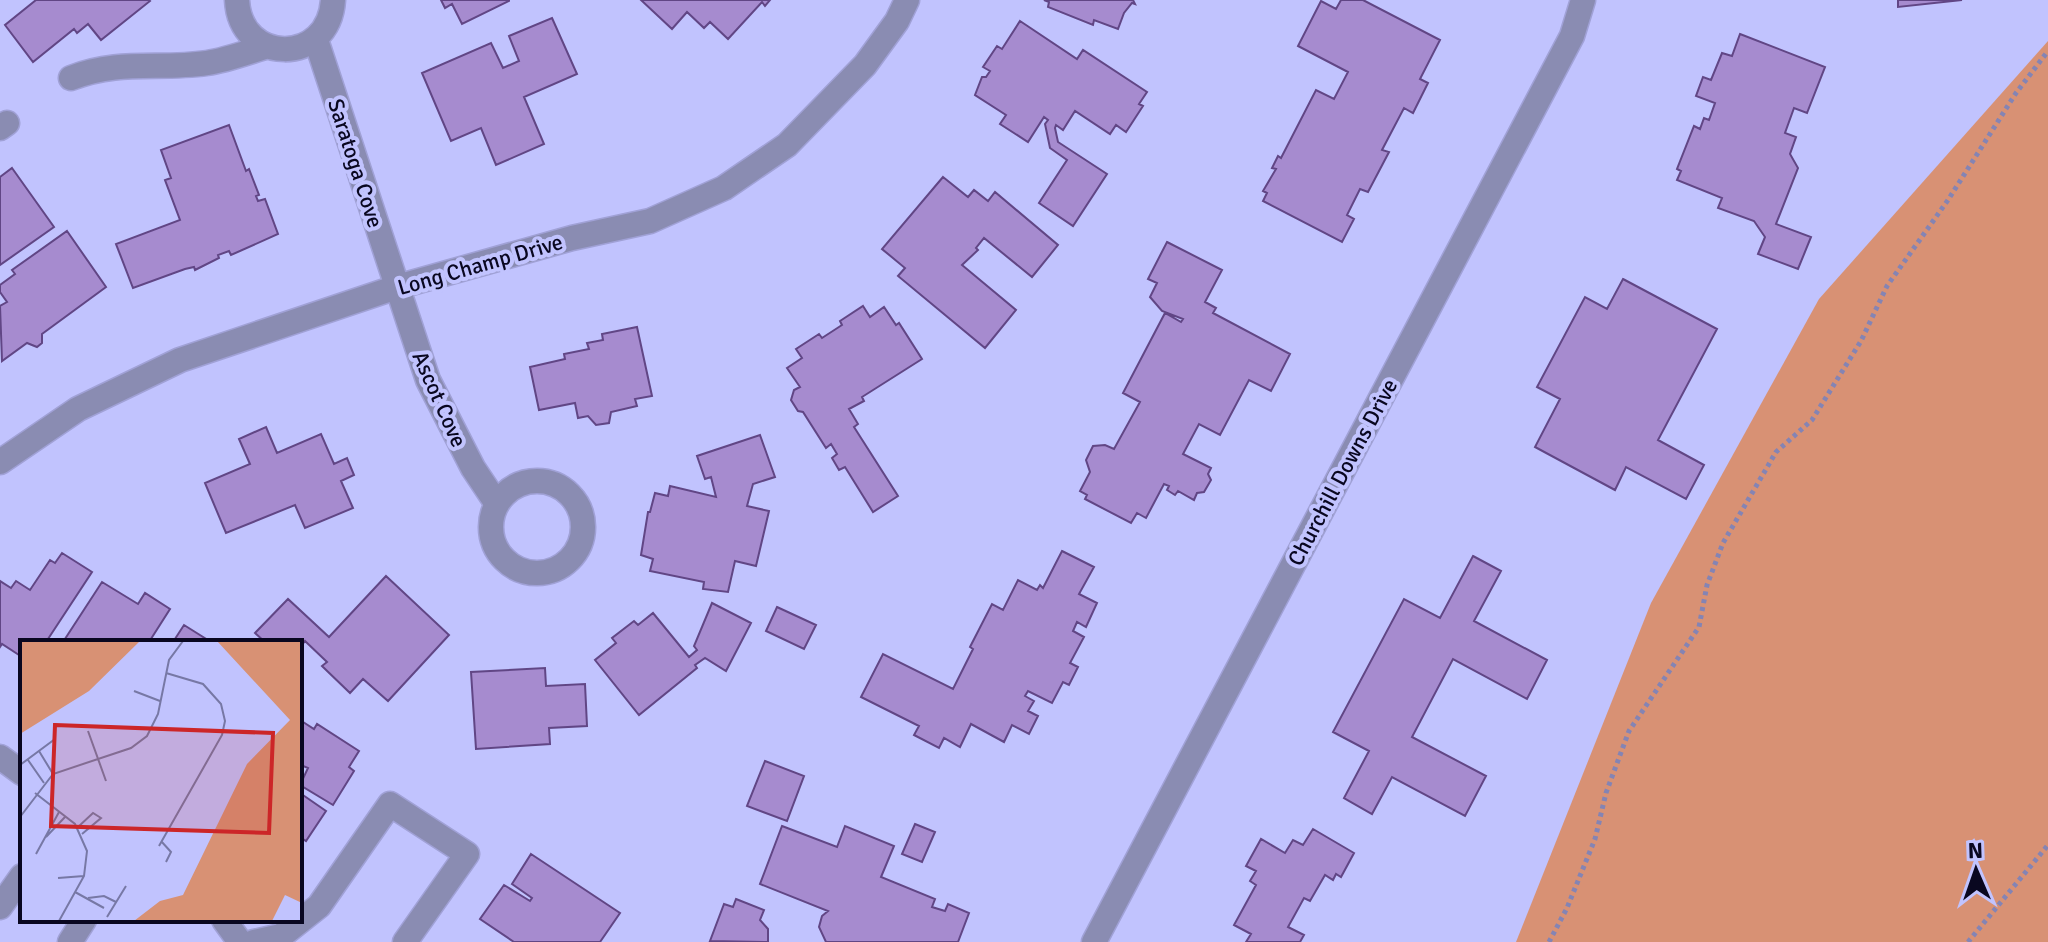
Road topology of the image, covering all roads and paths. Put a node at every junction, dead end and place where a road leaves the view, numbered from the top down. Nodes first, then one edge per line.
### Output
1 (237, 0) edge
2 (333, 0) edge
3 (907, 0) edge
4 (1583, 0) edge
5 (316, 40) junction
6 (268, 46) junction
7 (2048, 51) edge
8 (71, 78) dead end
9 (397, 287) junction
10 (1, 457) edge
11 (497, 504) dead end
12 (0, 757) edge
13 (20, 772) edge
14 (2048, 845) edge
15 (20, 879) edge
16 (0, 907) edge
17 (302, 919) edge
18 (83, 922) edge
19 (225, 922) edge
20 (299, 922) edge
21 (70, 942) edge
22 (240, 942) edge
23 (254, 942) edge
24 (405, 942) edge
25 (1094, 942) edge
26 (1549, 942) edge
27 (1968, 942) edge

1 - 6 street
2 - 5 street
3 - 9 street, Long Champ Drive
4 - 25 street, Churchill Downs Drive
5 - 6 street
5 - 9 street, Saratoga Cove
6 - 8 street
7 - 26 path
9 - 10 street, Long Champ Drive
9 - 11 street, Ascot Cove
12 - 13 street
14 - 27 path
15 - 16 street
17 - 24 street
18 - 21 street
19 - 22 street
20 - 23 street

